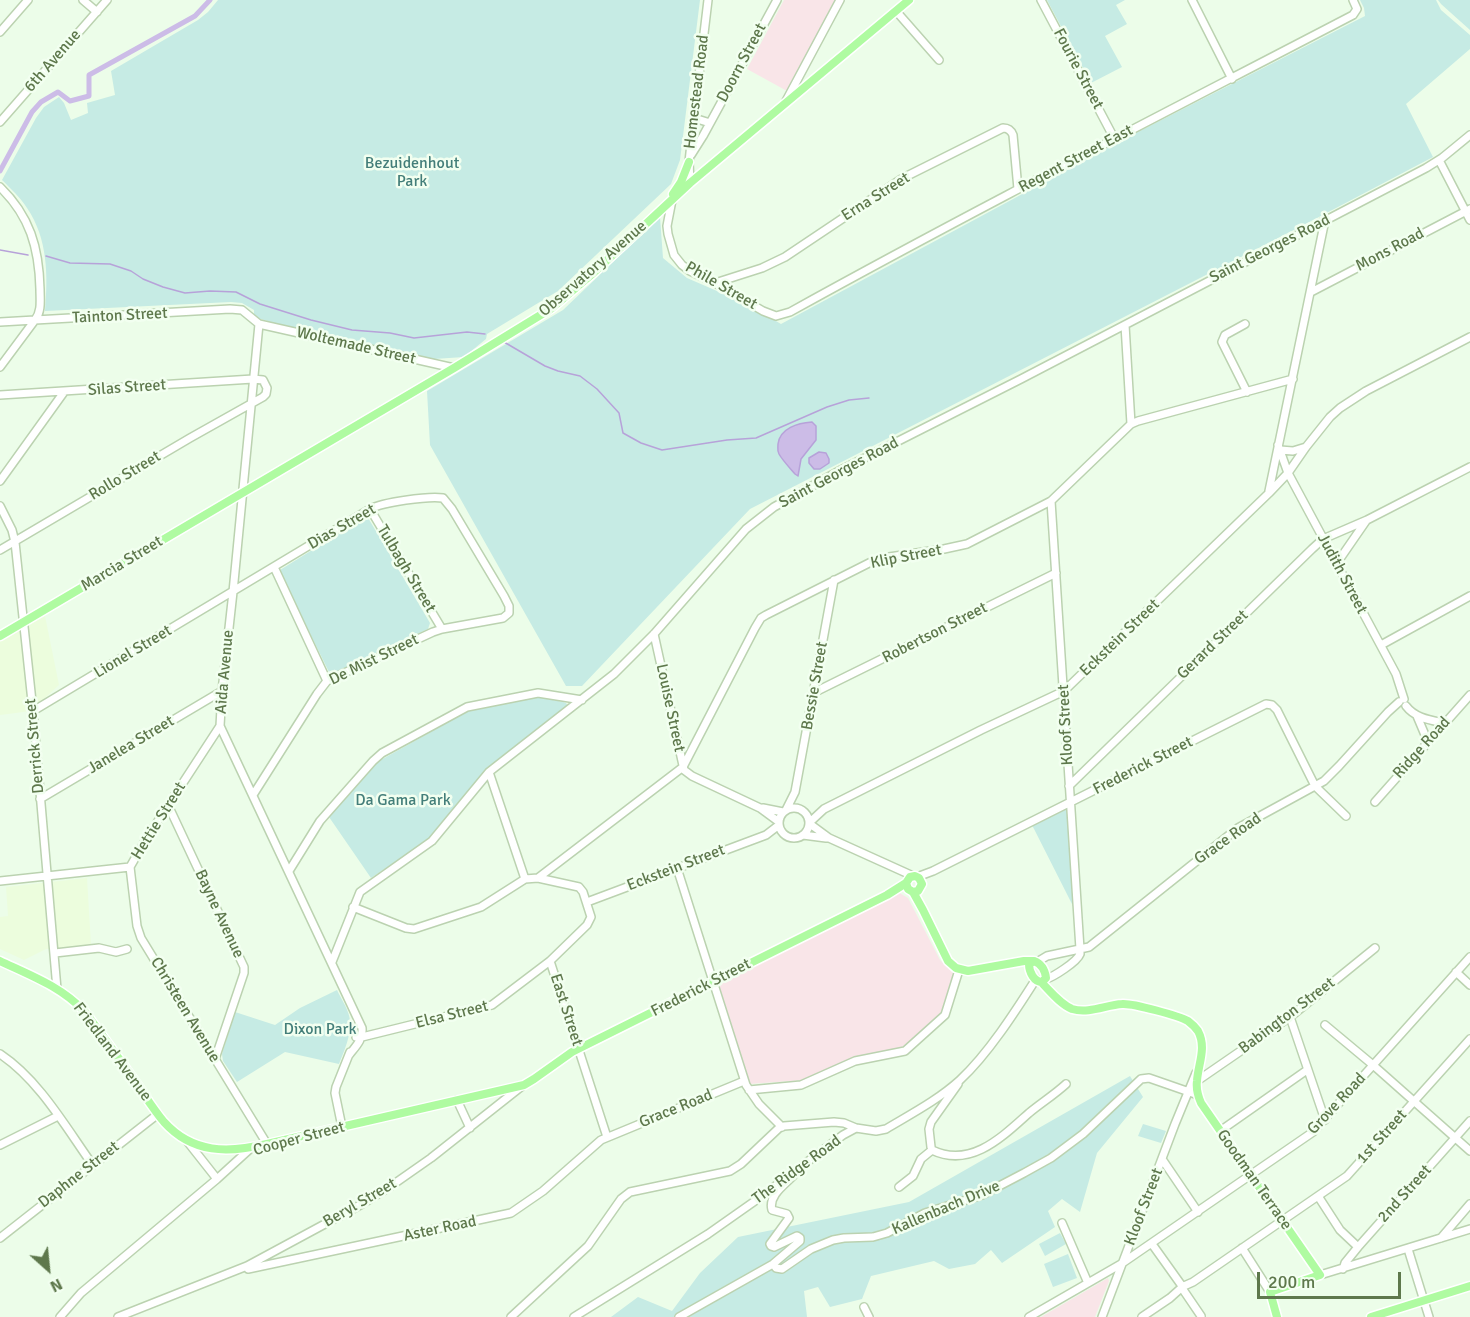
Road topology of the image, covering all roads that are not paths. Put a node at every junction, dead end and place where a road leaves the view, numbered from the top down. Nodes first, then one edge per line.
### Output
1 (28, 0) edge
2 (83, 0) edge
3 (107, 0) edge
4 (708, 0) edge
5 (777, 0) edge
6 (840, 0) edge
7 (909, 0) edge
8 (1041, 0) edge
9 (1192, 0) edge
10 (1355, 3) edge
11 (896, 11) junction
12 (97, 12) junction
13 (0, 32) edge
14 (939, 60) dead end
15 (1232, 79) junction
16 (784, 106) junction
17 (694, 118) junction
18 (0, 122) edge
19 (710, 123) junction
20 (1470, 135) edge
21 (1114, 138) junction
22 (689, 160) junction
23 (1439, 160) junction
24 (690, 183) junction
25 (0, 187) edge
26 (1018, 189) junction
27 (672, 200) junction
28 (1468, 210) edge
29 (660, 211) junction
30 (1325, 220) junction
31 (1470, 220) edge
32 (733, 278) junction
33 (716, 283) junction
34 (729, 291) junction
35 (1311, 292) junction
36 (790, 312) joint
37 (35, 320) junction
38 (0, 322) edge
39 (259, 324) junction
40 (1245, 324) dead end
41 (1125, 325) junction
42 (1470, 338) edge
43 (0, 367) edge
44 (454, 368) junction
45 (253, 379) junction
46 (1293, 379) junction
47 (64, 392) junction
48 (1247, 392) junction
49 (0, 395) edge
50 (251, 402) junction
51 (1131, 424) junction
52 (1306, 447) junction
53 (1279, 448) junction
54 (1470, 467) edge
55 (1288, 473) junction
56 (0, 481) edge
57 (243, 493) junction
58 (1269, 493) junction
59 (1051, 501) junction
60 (0, 506) edge
61 (370, 509) junction
62 (1367, 520) junction
63 (1323, 539) junction
64 (15, 542) junction
65 (0, 550) edge
66 (1337, 563) junction
67 (274, 567) junction
68 (1056, 573) junction
69 (834, 580) junction
70 (233, 592) junction
71 (1470, 596) edge
72 (509, 606) joint
73 (22, 623) junction
74 (442, 629) junction
75 (654, 634) junction
76 (0, 636) edge
77 (1381, 645) junction
78 (327, 681) junction
79 (222, 691) junction
80 (1064, 691) junction
81 (813, 693) junction
82 (1470, 695) edge
83 (582, 700) junction
84 (1403, 702) junction
85 (33, 711) junction
86 (1417, 716) junction
87 (1444, 723) junction
88 (220, 726) junction
89 (1428, 742) junction
90 (683, 767) junction
91 (489, 772) junction
92 (1069, 786) junction
93 (1315, 786) junction
94 (795, 792) junction
95 (253, 795) junction
96 (40, 799) junction
97 (1375, 802) dead end
98 (1070, 804) junction
99 (168, 805) junction
100 (760, 808) junction
101 (802, 809) junction
102 (824, 809) junction
103 (784, 811) junction
104 (1346, 816) dead end
105 (779, 823) junction
106 (810, 823) junction
107 (784, 834) junction
108 (766, 835) junction
109 (803, 835) junction
110 (829, 838) junction
111 (130, 867) junction
112 (677, 868) junction
113 (289, 871) junction
114 (48, 876) junction
115 (538, 878) junction
116 (525, 879) junction
117 (0, 881) edge
118 (913, 884) junction
119 (587, 902) junction
120 (353, 907) junction
121 (1375, 948) dead end
122 (127, 949) dead end
123 (55, 953) junction
124 (1079, 953) junction
125 (1470, 957) edge
126 (0, 961) edge
127 (1036, 961) junction
128 (332, 962) junction
129 (550, 962) junction
130 (1016, 962) junction
131 (959, 970) junction
132 (1456, 972) junction
133 (1040, 980) junction
134 (713, 981) junction
135 (1470, 985) edge
136 (57, 989) junction
137 (1290, 1017) junction
138 (1325, 1025) dead end
139 (359, 1034) junction
140 (1470, 1039) edge
141 (579, 1049) junction
142 (0, 1055) edge
143 (214, 1059) junction
144 (1200, 1064) junction
145 (1373, 1065) junction
146 (1307, 1070) junction
147 (961, 1079) junction
148 (744, 1081) junction
149 (1197, 1081) junction
150 (1066, 1084) dead end
151 (524, 1085) junction
152 (749, 1090) junction
153 (1188, 1092) junction
154 (1198, 1095) junction
155 (456, 1100) junction
156 (1414, 1101) junction
157 (158, 1114) junction
158 (58, 1116) junction
159 (1324, 1120) junction
160 (1470, 1121) edge
161 (342, 1127) junction
162 (782, 1127) junction
163 (470, 1128) junction
164 (856, 1128) junction
165 (1220, 1131) junction
166 (184, 1137) junction
167 (607, 1137) junction
168 (1456, 1138) junction
169 (267, 1144) junction
170 (0, 1145) edge
171 (251, 1148) junction
172 (932, 1150) junction
173 (1470, 1150) edge
174 (809, 1159) junction
175 (1162, 1159) junction
176 (93, 1164) junction
177 (1251, 1175) junction
178 (217, 1179) junction
179 (899, 1186) dead end
180 (1318, 1196) junction
181 (1470, 1204) edge
182 (1198, 1212) junction
183 (1281, 1221) junction
184 (1062, 1223) dead end
185 (1470, 1229) edge
186 (0, 1238) edge
187 (1441, 1238) junction
188 (1152, 1244) junction
189 (1358, 1247) junction
190 (1242, 1248) junction
191 (1408, 1249) junction
192 (773, 1264) junction
193 (1121, 1264) junction
194 (247, 1267) junction
195 (1343, 1269) junction
196 (1320, 1275) junction
197 (1088, 1283) junction
198 (1470, 1287) edge
199 (1183, 1289) junction
200 (1270, 1292) junction
201 (1424, 1301) junction
202 (864, 1307) dead end
203 (1201, 1316) edge
204 (60, 1317) edge
205 (118, 1317) edge
206 (511, 1317) edge
207 (574, 1317) edge
208 (680, 1317) edge
209 (869, 1317) edge
210 (1029, 1317) edge
211 (1102, 1317) edge
212 (1142, 1317) edge
213 (1277, 1317) edge
214 (1371, 1317) edge
215 (1429, 1317) edge

1 - 13 street
2 - 12 street
3 - 12 street, 6th Avenue
4 - 17 street, Homestead Road
5 - 19 street, Doorn Street
6 - 16 street
7 - 11 main road, Observatory Avenue
8 - 21 street, Fourie Street
9 - 15 street
10 - 15 street, Regent Street East
11 - 14 street
11 - 16 main road, Observatory Avenue
12 - 18 street, 6th Avenue
15 - 21 street, Regent Street East
16 - 24 main road, Observatory Avenue
17 - 19 street
17 - 22 street, Homestead Road
19 - 22 street, Doorn Street
20 - 23 street, Saint Georges Road
21 - 26 street, Regent Street East
22 - 24 street, Homestead Road
22 - 29 main road
23 - 28 street
23 - 30 street, Saint Georges Road
24 - 27 main road, Observatory Avenue
25 - 37 street
26 - 32 street, Erna Street
26 - 36 street, Regent Street East
27 - 29 main road, Observatory Avenue
27 - 33 street, Phile Street
28 - 31 street
28 - 35 street, Mons Road
29 - 44 main road, Observatory Avenue
30 - 35 street
30 - 41 street, Saint Georges Road
32 - 33 street, Erna Street
32 - 34 street
33 - 34 street, Phile Street
34 - 36 street, Phile Street
35 - 46 street
37 - 38 street, Tainton Street
37 - 39 street, Tainton Street
37 - 43 street
39 - 44 street, Woltemade Street
39 - 45 street, Aida Avenue
40 - 48 street
41 - 51 street
41 - 75 street, Saint Georges Road
42 - 52 street, Eckstein Street
44 - 57 main road, Observatory Avenue
45 - 47 street, Silas Street
45 - 50 street, Aida Avenue
45 - 50 street
46 - 48 street, Klip Street
46 - 53 street
47 - 49 street, Silas Street
47 - 56 street
48 - 51 street, Klip Street
50 - 57 street, Aida Avenue
50 - 64 street, Rollo Street
51 - 59 street, Klip Street
52 - 53 street
52 - 55 street, Eckstein Street
53 - 55 street, Judith Street
53 - 58 street
54 - 62 street, Gerard Street
55 - 58 street, Eckstein Street
55 - 63 street, Judith Street
57 - 70 street, Aida Avenue
57 - 73 main road, Marcia Street
58 - 80 street, Eckstein Street
59 - 68 street, Kloof Street
59 - 69 street, Klip Street
60 - 64 street, Derrick Street
61 - 67 street, Dias Street
61 - 72 street, Dias Street
61 - 74 street, Tulbagh Street
62 - 63 street, Gerard Street
62 - 66 street, Gerard Street
63 - 66 street, Judith Street
63 - 92 street, Gerard Street
64 - 65 street, Rollo Street
64 - 73 street, Derrick Street
66 - 77 street, Judith Street
67 - 70 street, Dias Street
67 - 78 street
68 - 80 street, Kloof Street
68 - 81 street, Robertson Street
69 - 81 street, Bessie Street
69 - 90 street, Klip Street
70 - 79 street, Aida Avenue
70 - 85 street, Lionel Street
71 - 77 street
72 - 74 street, De Mist Street
73 - 76 main road, Marcia Street
73 - 85 street, Derrick Street
74 - 78 street, De Mist Street
75 - 83 street, Saint Georges Road
75 - 90 street, Louise Street
77 - 84 street, Judith Street
78 - 95 street, De Mist Street
79 - 88 street, Aida Avenue
79 - 96 street, Janelea Street
80 - 92 street, Kloof Street
80 - 102 street, Eckstein Street
81 - 94 street, Bessie Street
82 - 87 street, Ridge Road
83 - 91 street, Saint Georges Road
83 - 113 street
84 - 86 street, Judith Street
84 - 93 street, Grace Road
85 - 96 street, Derrick Street
86 - 87 street, Judith Street
86 - 89 street
87 - 89 street, Ridge Road
88 - 95 street, Aida Avenue
88 - 99 street, Hettie Street
89 - 97 street, Ridge Road
90 - 100 street, Louise Street
90 - 115 street, Klip Street
91 - 116 street
91 - 120 street, Saint Georges Road
92 - 98 street, Kloof Street
93 - 98 street, Frederick Street
93 - 104 street
93 - 124 street, Grace Road
94 - 101 street, Bessie Street
94 - 103 street, Bessie Street
95 - 113 street, Aida Avenue
96 - 114 street, Derrick Street
98 - 118 street, Frederick Street
98 - 124 street, Kloof Street
99 - 111 street, Hettie Street
99 - 143 street, Bayne Avenue
100 - 103 street, Louise Street
100 - 105 street, Louise Street
101 - 102 street, Eckstein Street
101 - 103 street
101 - 106 street
102 - 106 street, Eckstein Street
103 - 105 street
105 - 107 street
105 - 108 street, Eckstein Street
106 - 109 street
106 - 110 street
107 - 108 street, Eckstein Street
107 - 109 street
108 - 112 street, Eckstein Street
109 - 110 street
110 - 118 street
111 - 114 street, Hettie Street
111 - 143 street, Christeen Avenue
112 - 119 street, Eckstein Street
112 - 134 street
113 - 128 street, Aida Avenue
114 - 117 street, Hettie Street
114 - 123 street, Derrick Street
115 - 116 street
115 - 119 street
116 - 120 street
118 - 131 main road
118 - 134 main road, Frederick Street
119 - 129 street, East Street
120 - 128 street, Saint Georges Road
121 - 137 street, Babington Street
122 - 123 street
123 - 136 street, Derrick Street
124 - 127 street, Grace Road
124 - 133 street
125 - 132 street, Grove Road
126 - 136 main road, Friedland Avenue
127 - 130 main road, Grace Road
127 - 133 main road
127 - 133 main road
128 - 139 street, Aida Avenue
129 - 139 street, Elsa Street
129 - 141 street, East Street
130 - 131 main road, Grace Road
130 - 133 main road
131 - 152 street
132 - 135 street
132 - 145 street, Grove Road
133 - 144 main road, Goodman Terrace
133 - 147 street, The Ridge Road
134 - 141 main road, Frederick Street
134 - 148 street
136 - 157 main road, Friedland Avenue
137 - 146 street
137 - 149 street, Babington Street
138 - 145 street
139 - 161 street, Aida Avenue
140 - 156 street, 1st Street
141 - 151 main road, Beryl Street
141 - 167 street, East Street
142 - 158 street
143 - 169 street, Christeen Avenue
144 - 149 main road, Goodman Terrace
144 - 153 street, Kloof Street
145 - 156 street
145 - 159 street, Grove Road
146 - 159 street
146 - 165 street
147 - 164 street, The Ridge Road
147 - 172 street
148 - 152 street
148 - 167 street, Grace Road
149 - 154 main road, Goodman Terrace
150 - 172 street
151 - 155 main road, Cooper Street
151 - 163 street, Beryl Street
152 - 162 street
153 - 154 street, Kallenbach Drive
153 - 175 street, Kloof Street
153 - 192 street, Kallenbach Drive
154 - 165 main road, Goodman Terrace
155 - 161 main road, Cooper Street
155 - 163 street
156 - 168 street
156 - 180 street, 1st Street
157 - 166 main road, Friedland Avenue
157 - 176 street, Daphne Street
158 - 170 street
158 - 176 street
159 - 177 street, Grove Road
160 - 168 street, 2nd Street
161 - 169 main road, Cooper Street
162 - 164 street
162 - 206 street
163 - 194 street, Beryl Street
164 - 174 street, The Ridge Road
165 - 177 main road, Goodman Terrace
166 - 171 main road, Friedland Avenue
166 - 178 street, Friedland Avenue
167 - 194 street, Aster Road
168 - 173 street
168 - 189 street, 2nd Street
169 - 171 main road, Cooper Street
171 - 178 street, Cooper Street
172 - 179 street
174 - 192 street
174 - 207 street, The Ridge Road
175 - 182 street
175 - 193 street, Kloof Street
176 - 186 street, Daphne Street
177 - 182 street, Grove Road
177 - 183 main road, Goodman Terrace
178 - 204 street, Cooper Street
180 - 183 street, 1st Street
180 - 189 street
181 - 187 street
182 - 188 street, Grove Road
183 - 190 street, 1st Street
183 - 196 main road, Goodman Terrace
184 - 197 street
185 - 187 street
187 - 191 street
188 - 193 street, Grove Road
188 - 199 street
189 - 195 street, 2nd Street
190 - 199 street, 1st Street
190 - 200 street
191 - 195 street
191 - 201 street
192 - 208 street, Kallenbach Drive
193 - 197 street, Grove Road
193 - 211 street, Kloof Street
194 - 205 street, Beryl Street
195 - 196 street
196 - 200 main road
197 - 210 street, Grove Road
198 - 201 main road
199 - 203 street
199 - 212 street, 1st Street
200 - 213 main road
201 - 214 main road
201 - 215 street
202 - 209 street

